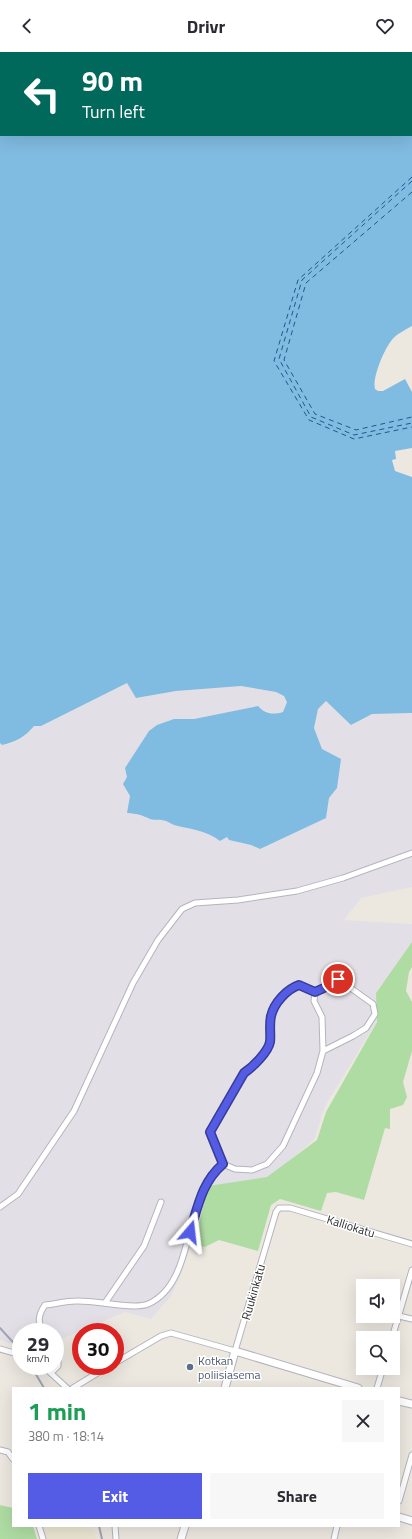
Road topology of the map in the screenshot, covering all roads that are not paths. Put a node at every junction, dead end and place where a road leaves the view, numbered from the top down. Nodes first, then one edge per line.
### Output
1 (412, 853) edge
2 (315, 992) junction
3 (323, 1051) junction
4 (223, 1164) junction
5 (161, 1202) dead end
6 (0, 1207) edge
7 (290, 1208) joint
8 (412, 1244) edge
9 (412, 1270) edge
10 (105, 1303) junction
11 (400, 1312) edge
12 (400, 1316) edge
13 (412, 1319) edge
14 (39, 1323) edge
15 (0, 1349) edge
16 (235, 1351) junction
17 (12, 1352) edge
18 (124, 1358) edge
19 (54, 1375) edge
20 (94, 1375) edge
21 (381, 1375) edge
22 (342, 1386) edge
23 (66, 1387) edge
24 (75, 1387) edge
25 (225, 1387) edge
26 (377, 1387) edge
27 (400, 1400) edge
28 (412, 1404) edge
29 (0, 1450) edge
30 (412, 1455) edge
31 (12, 1457) edge
32 (400, 1497) edge
33 (400, 1517) edge
34 (412, 1521) edge
35 (39, 1527) edge
36 (115, 1527) edge
37 (185, 1527) edge
38 (337, 1527) edge
39 (43, 1539) edge
40 (116, 1539) edge
41 (181, 1539) edge
42 (334, 1539) edge

1 - 6 street
2 - 3 street
2 - 3 street
2 - 4 street
3 - 4 street
4 - 10 street
5 - 10 street
7 - 8 street, Kalliokatu
7 - 16 street, Ruukinkatu
9 - 11 street
10 - 14 street
12 - 13 street
15 - 17 street
16 - 18 street
16 - 22 main road
16 - 25 main road, Ruukinkatu
19 - 23 street
20 - 24 street
21 - 26 street
27 - 28 main road
29 - 31 street
30 - 32 street
33 - 34 main road
35 - 39 street
36 - 40 street
37 - 41 main road
38 - 42 street

